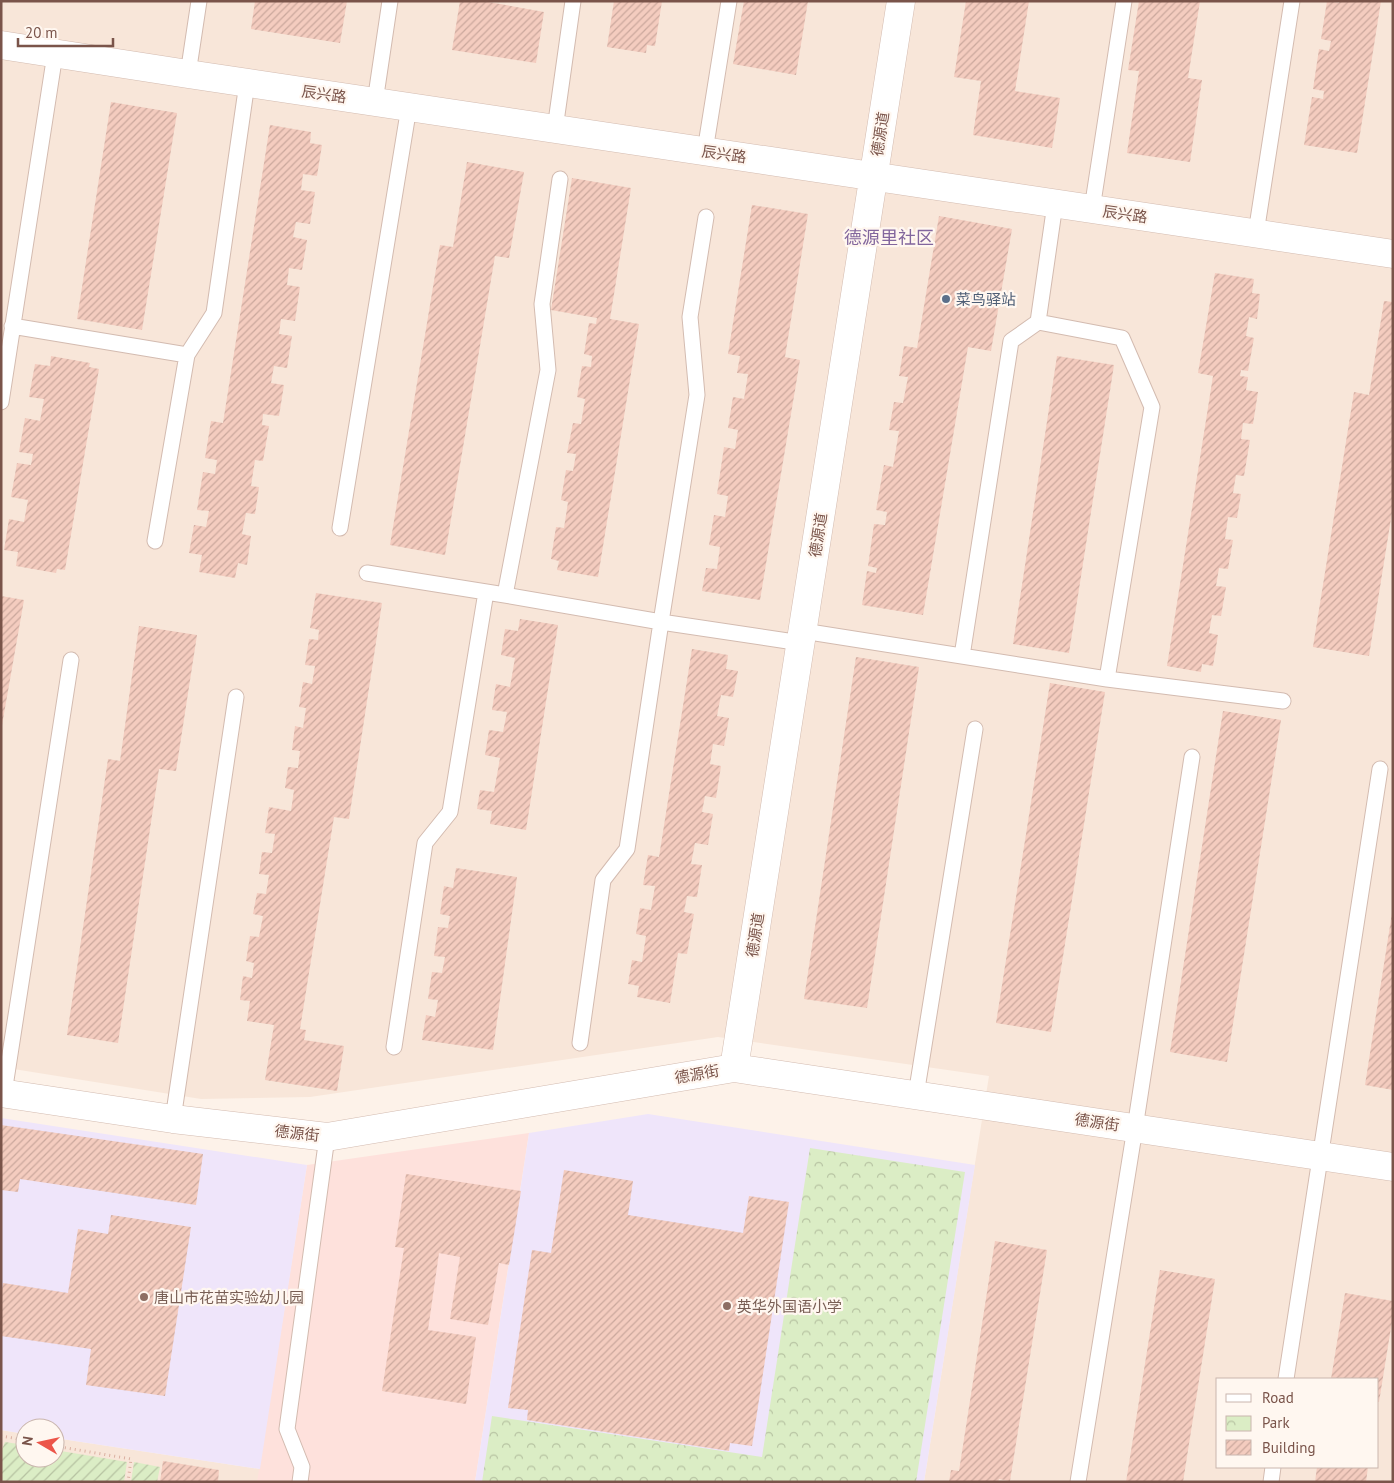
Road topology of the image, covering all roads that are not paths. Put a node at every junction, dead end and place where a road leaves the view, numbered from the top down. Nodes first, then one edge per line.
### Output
1 (199, 1) edge
2 (390, 1) edge
3 (573, 1) edge
4 (729, 1) edge
5 (901, 1) edge
6 (1124, 1) edge
7 (1292, 1) edge
8 (1, 45) edge
9 (55, 54) junction
10 (188, 74) junction
11 (247, 83) junction
12 (375, 102) junction
13 (409, 107) junction
14 (554, 129) junction
15 (705, 151) junction
16 (874, 176) junction
17 (560, 180) dead end
18 (1055, 204) junction
19 (1092, 209) junction
20 (706, 216) dead end
21 (1256, 233) junction
22 (1393, 254) edge
23 (1038, 322) junction
24 (12, 326) junction
25 (186, 356) junction
26 (1, 402) edge
27 (340, 528) dead end
28 (155, 541) dead end
29 (368, 572) dead end
30 (486, 592) junction
31 (505, 595) junction
32 (661, 622) junction
33 (802, 637) junction
34 (962, 656) junction
35 (71, 660) dead end
36 (1107, 679) junction
37 (236, 697) dead end
38 (1283, 701) dead end
39 (975, 729) dead end
40 (1192, 757) dead end
41 (1380, 769) dead end
42 (580, 1043) dead end
43 (394, 1047) dead end
44 (734, 1068) junction
45 (3, 1093) edge
46 (916, 1096) junction
47 (173, 1120) junction
48 (1135, 1128) junction
49 (327, 1137) junction
50 (1320, 1156) junction
51 (1393, 1167) edge
52 (1286, 1378) edge
53 (1273, 1468) edge
54 (300, 1482) edge
55 (1078, 1482) edge
56 (1271, 1482) edge

1 - 10 lane
2 - 12 lane
3 - 14 lane
4 - 15 lane
5 - 16 street, 德源道
6 - 19 lane
7 - 21 lane
8 - 9 street, 辰兴路
9 - 10 street, 辰兴路
9 - 24 lane
10 - 11 street, 辰兴路
11 - 12 street, 辰兴路
11 - 25 lane
12 - 13 street, 辰兴路
13 - 14 street, 辰兴路
13 - 27 lane
14 - 15 street, 辰兴路
15 - 16 street, 辰兴路
16 - 18 street, 辰兴路
16 - 33 street, 德源道
17 - 31 lane
18 - 19 street, 辰兴路
18 - 23 lane
19 - 21 street, 辰兴路
20 - 32 lane
21 - 22 street, 辰兴路
23 - 34 lane
23 - 36 lane
24 - 25 lane
24 - 26 lane
25 - 28 lane
29 - 30 lane
30 - 31 lane
30 - 43 lane
31 - 32 lane
32 - 33 lane
32 - 42 lane
33 - 34 lane
33 - 44 street, 德源道
34 - 36 lane
35 - 45 lane
36 - 38 lane
37 - 47 lane
39 - 46 lane
40 - 48 lane
41 - 50 lane
44 - 46 street, 德源街
44 - 49 street, 德源街
45 - 47 street, 德源街
46 - 48 street, 德源街
47 - 49 street, 德源街
48 - 50 street, 德源街
48 - 55 lane
49 - 54 lane
50 - 51 street, 德源街
50 - 52 lane
53 - 56 lane

